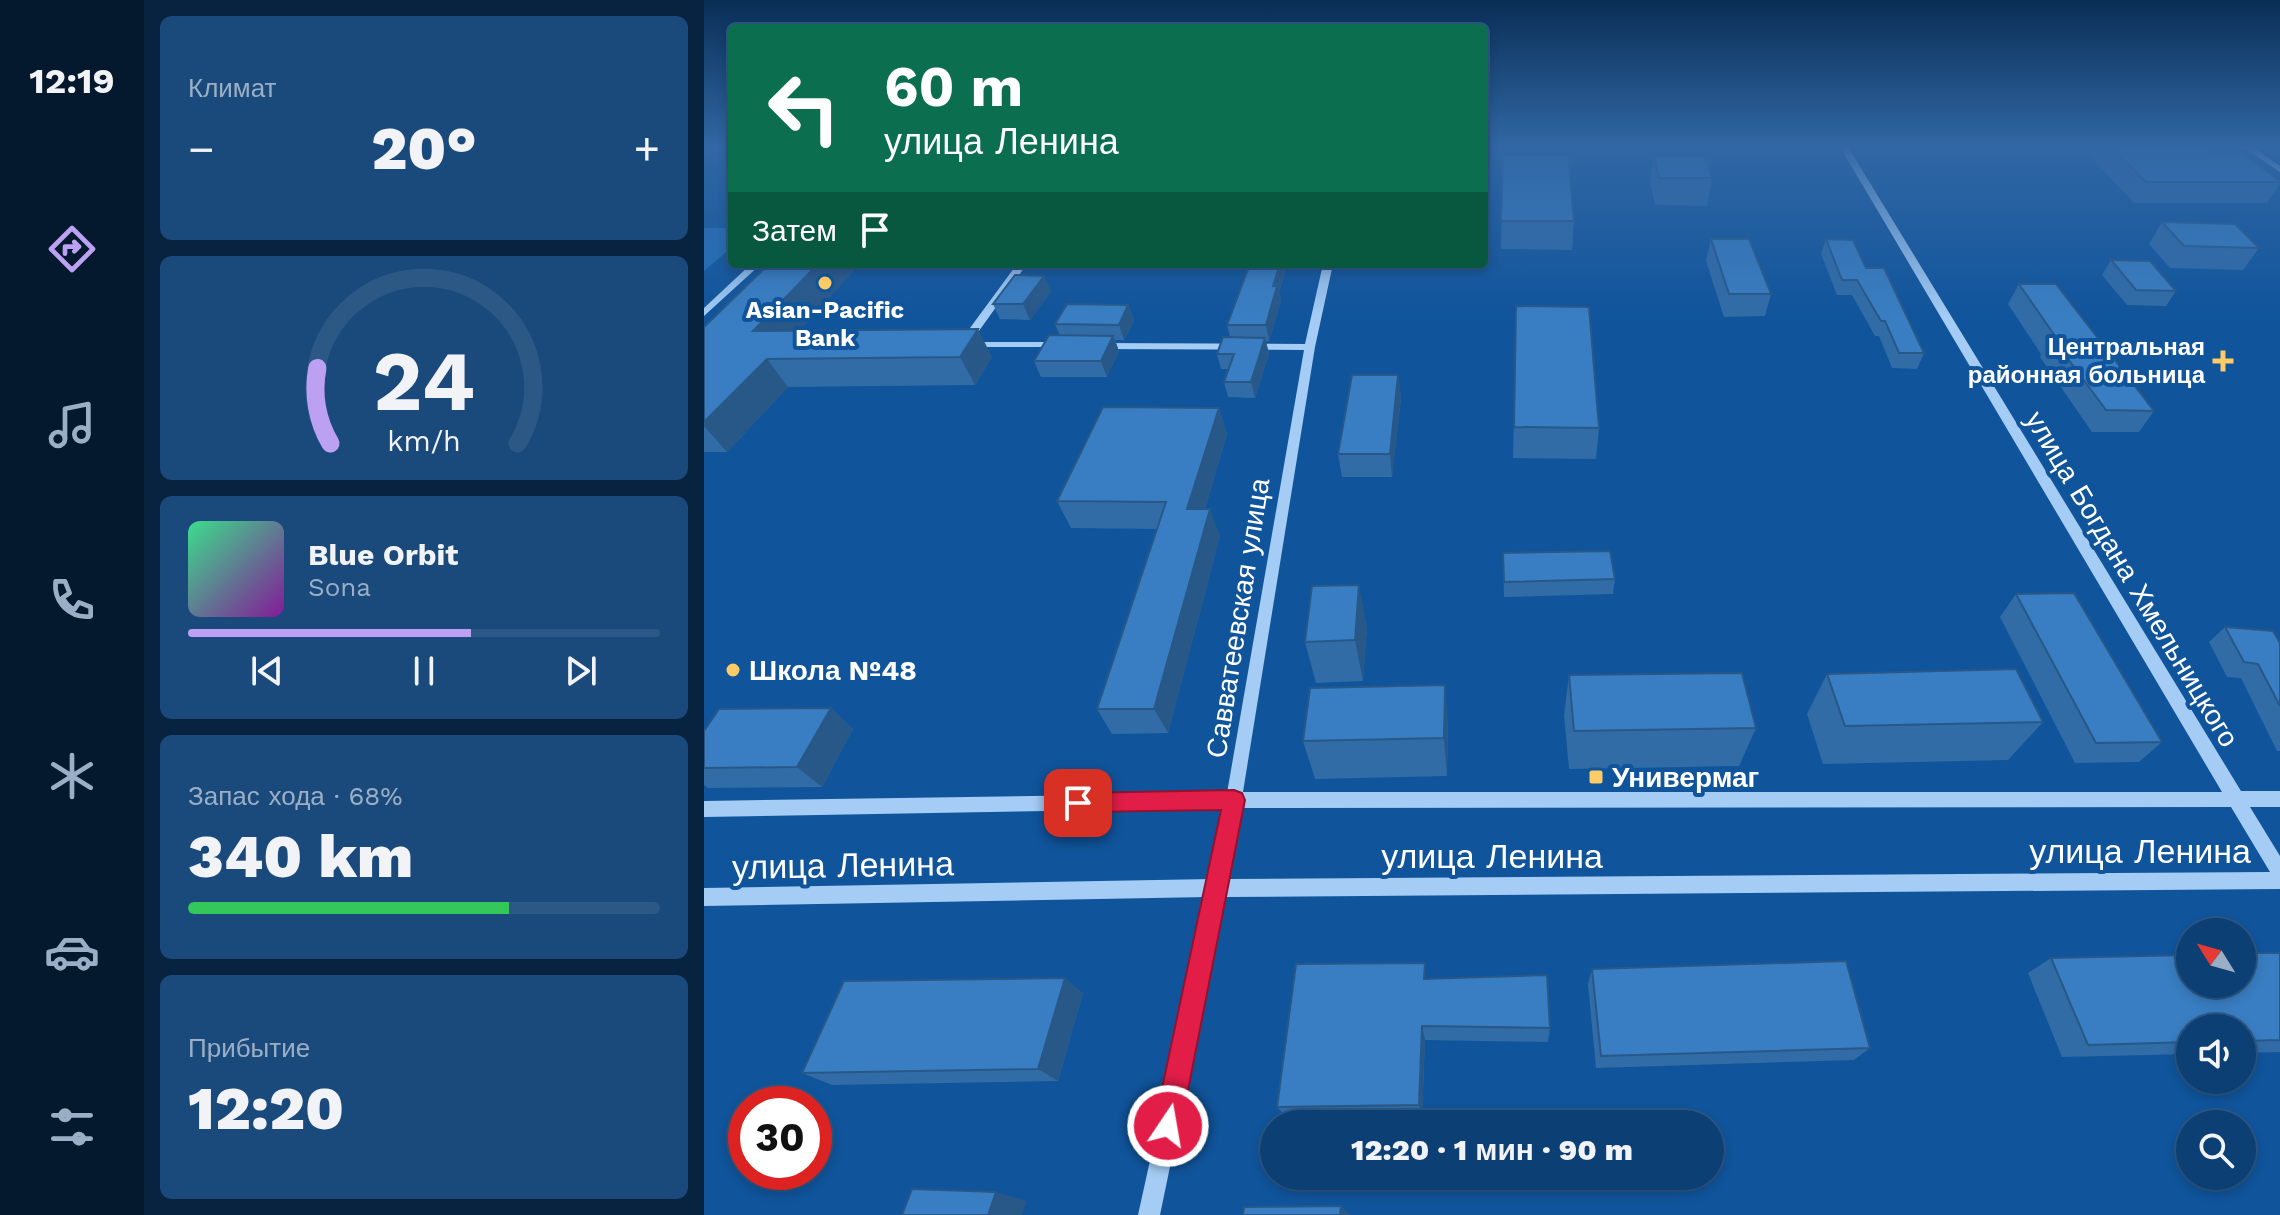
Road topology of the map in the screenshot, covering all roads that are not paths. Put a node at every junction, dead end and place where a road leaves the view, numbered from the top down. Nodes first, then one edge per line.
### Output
1 (1878, 204) edge
2 (752, 268) edge
3 (1019, 268) edge
4 (1327, 268) edge
5 (704, 313) edge
6 (1074, 346) edge
7 (1089, 346) edge
8 (1310, 347) junction
9 (2280, 799) edge
10 (1234, 800) junction
11 (2237, 800) junction
12 (704, 809) edge
13 (2280, 872) edge
14 (2280, 880) edge
15 (1219, 888) junction
16 (704, 897) edge
17 (1149, 1215) edge

1 - 11 street, улица Богдана Хмельницкого
2 - 5 street
3 - 6 street
4 - 8 street, Савватеевская улица
7 - 8 street
8 - 10 street, Савватеевская улица
9 - 11 street, улица Ленина
10 - 11 street, улица Ленина
10 - 12 street, улица Ленина
10 - 15 street, Савватеевская улица
11 - 13 street, улица Богдана Хмельницкого
14 - 15 street, улица Ленина
15 - 16 street, улица Ленина
15 - 17 street, Савватеевская улица

